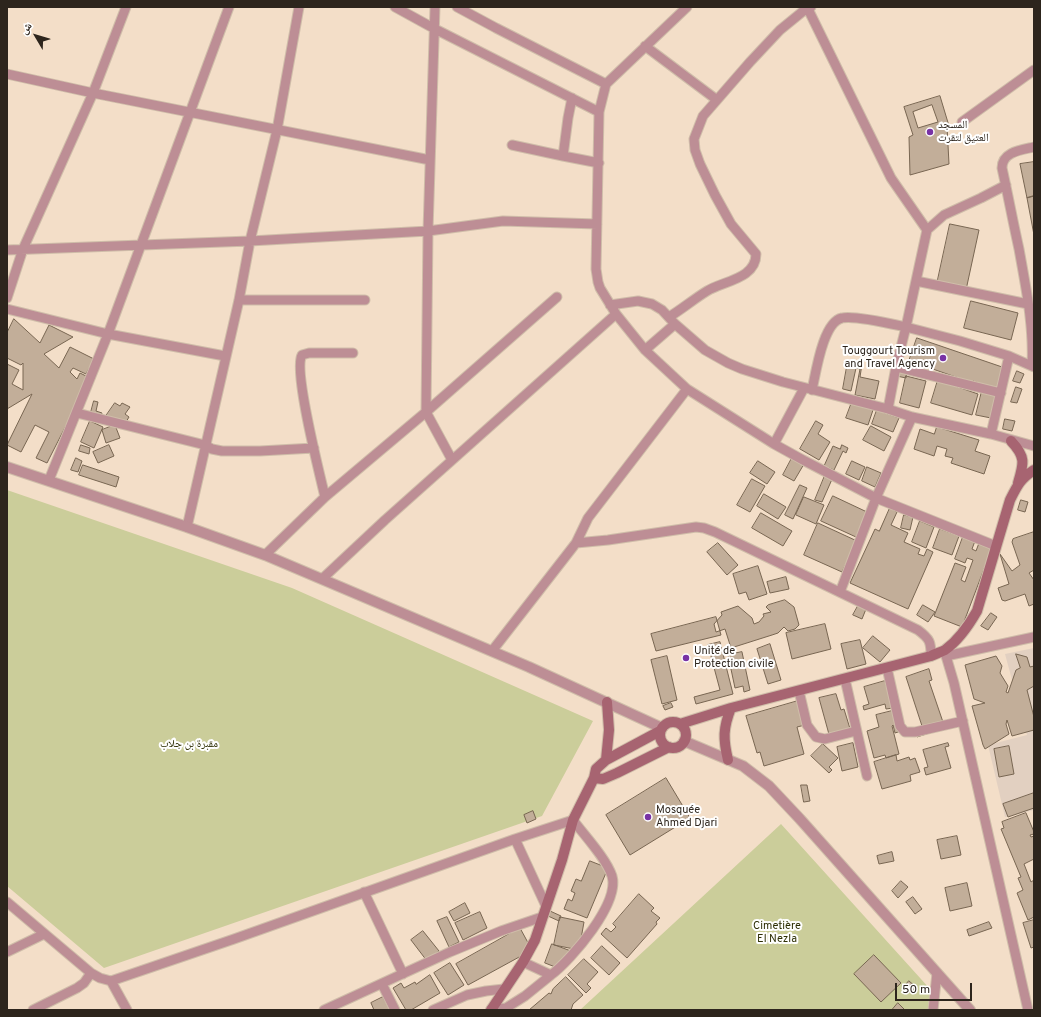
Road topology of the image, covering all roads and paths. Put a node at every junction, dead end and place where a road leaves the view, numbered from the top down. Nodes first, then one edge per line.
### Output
1 (126, 7) edge
2 (229, 7) edge
3 (299, 7) edge
4 (395, 7) edge
5 (435, 7) edge
6 (457, 7) edge
7 (687, 7) edge
8 (808, 7) edge
9 (436, 29) junction
10 (645, 46) junction
11 (1034, 70) edge
12 (7, 74) edge
13 (606, 84) junction
14 (94, 93) junction
15 (572, 98) junction
16 (717, 100) junction
17 (190, 112) junction
18 (600, 112) junction
19 (962, 122) dead end
20 (277, 130) junction
21 (512, 145) dead end
22 (1034, 147) edge
23 (563, 156) junction
24 (430, 160) junction
25 (599, 163) junction
26 (1006, 185) junction
27 (597, 224) junction
28 (927, 230) junction
29 (428, 231) junction
30 (250, 242) junction
31 (141, 246) junction
32 (23, 249) junction
33 (7, 250) edge
34 (916, 281) junction
35 (557, 297) dead end
36 (7, 298) edge
37 (239, 300) junction
38 (365, 300) dead end
39 (1028, 304) junction
40 (610, 305) junction
41 (7, 309) edge
42 (616, 314) junction
43 (672, 320) junction
44 (906, 327) junction
45 (108, 334) junction
46 (645, 350) junction
47 (353, 353) dead end
48 (225, 356) junction
49 (1009, 356) junction
50 (1033, 366) edge
51 (896, 368) junction
52 (687, 389) junction
53 (808, 389) junction
54 (1001, 393) junction
55 (888, 409) junction
56 (426, 412) junction
57 (77, 413) junction
58 (912, 417) junction
59 (991, 434) junction
60 (1011, 441) junction
61 (774, 444) junction
62 (205, 445) junction
63 (1034, 446) edge
64 (314, 448) junction
65 (452, 460) junction
66 (7, 467) edge
67 (1034, 470) edge
68 (49, 480) junction
69 (1018, 483) junction
70 (325, 497) junction
71 (876, 498) junction
72 (187, 527) junction
73 (576, 543) junction
74 (996, 546) junction
75 (265, 556) junction
76 (322, 579) junction
77 (840, 592) junction
78 (1034, 637) edge
79 (492, 651) junction
80 (946, 653) junction
81 (931, 656) junction
82 (887, 668) junction
83 (845, 679) junction
84 (799, 691) junction
85 (607, 702) junction
86 (731, 708) junction
87 (963, 722) junction
88 (680, 724) junction
89 (661, 729) junction
90 (856, 731) junction
91 (684, 741) junction
92 (669, 747) junction
93 (606, 760) junction
94 (728, 760) junction
95 (867, 776) dead end
96 (594, 778) junction
97 (573, 820) junction
98 (515, 839) junction
99 (364, 892) junction
100 (7, 902) edge
101 (546, 906) junction
102 (542, 917) junction
103 (44, 934) junction
104 (7, 952) edge
105 (523, 962) junction
106 (91, 973) junction
107 (937, 973) junction
108 (403, 974) junction
109 (551, 974) junction
110 (111, 981) junction
111 (382, 984) junction
112 (504, 990) junction
113 (50, 1007) edge
114 (33, 1010) edge
115 (127, 1010) edge
116 (324, 1010) edge
117 (395, 1010) edge
118 (433, 1010) edge
119 (491, 1010) edge
120 (933, 1010) edge
121 (970, 1010) edge
122 (1028, 1010) edge

1 - 14 street
2 - 17 street
3 - 20 street
4 - 9 street
5 - 9 street
6 - 13 street
7 - 10 street
8 - 16 street
8 - 28 street
9 - 15 street
9 - 24 street
10 - 13 street
10 - 16 street
11 - 19 street
12 - 14 street
13 - 18 street
14 - 17 street
14 - 32 street
15 - 18 street
15 - 23 street
16 - 43 street
17 - 20 street
17 - 31 street
18 - 25 street
20 - 24 street
20 - 30 street
21 - 23 street
22 - 26 street
23 - 25 street
24 - 29 street
25 - 27 street
26 - 28 street
26 - 39 street
27 - 29 street
27 - 40 street
28 - 34 street
29 - 30 street
29 - 56 street
30 - 31 street
30 - 37 street
31 - 32 street
31 - 45 street
32 - 33 street
32 - 36 street
34 - 39 street
34 - 44 street
35 - 56 street
37 - 38 street
37 - 48 street
39 - 50 street
40 - 42 street
40 - 43 street
41 - 45 street
42 - 46 street
42 - 65 street
43 - 46 street
43 - 53 street
44 - 49 street
44 - 51 street
44 - 53 street
45 - 48 street
45 - 57 street
46 - 52 street
47 - 64 street
48 - 62 street
49 - 50 street
49 - 54 street
51 - 54 street
51 - 55 street
52 - 61 street
52 - 73 street
53 - 55 street
53 - 61 street
54 - 59 street
55 - 58 street
56 - 65 street
56 - 70 street
57 - 62 street
57 - 68 street
58 - 59 street
58 - 71 street
59 - 60 street
60 - 63 street
60 - 69 main road
61 - 71 street
62 - 64 street
62 - 72 street
64 - 70 street
65 - 76 street
66 - 68 street
67 - 69 main road
68 - 72 street
69 - 74 main road
70 - 75 street
71 - 74 street
71 - 77 street
72 - 75 street
73 - 77 street
73 - 79 street
74 - 80 main road
75 - 76 street
76 - 79 street
77 - 81 street
78 - 80 street
79 - 85 street
80 - 81 main road
80 - 87 street
81 - 82 main road
82 - 83 main road
82 - 87 street
83 - 84 main road
83 - 90 street
84 - 86 main road
84 - 90 street
85 - 89 street
85 - 93 main road
86 - 88 main road
86 - 94 main road
87 - 122 street
88 - 89 main road
88 - 91 main road
89 - 92 main road
89 - 93 main road
90 - 95 street
91 - 92 main road
91 - 94 street
92 - 96 main road
93 - 96 main road
94 - 107 street
96 - 97 main road
97 - 98 street
97 - 101 main road
97 - 109 street
98 - 99 street
98 - 101 street
99 - 108 street
99 - 110 street
100 - 103 street
101 - 102 main road
102 - 105 main road
102 - 108 street
103 - 104 street
103 - 106 street
105 - 109 street
105 - 112 main road
106 - 110 street
106 - 113 street
107 - 120 street
107 - 121 street
108 - 111 street
109 - 119 street
110 - 115 street
111 - 116 street
111 - 117 street
112 - 118 street
112 - 119 main road
113 - 114 street

